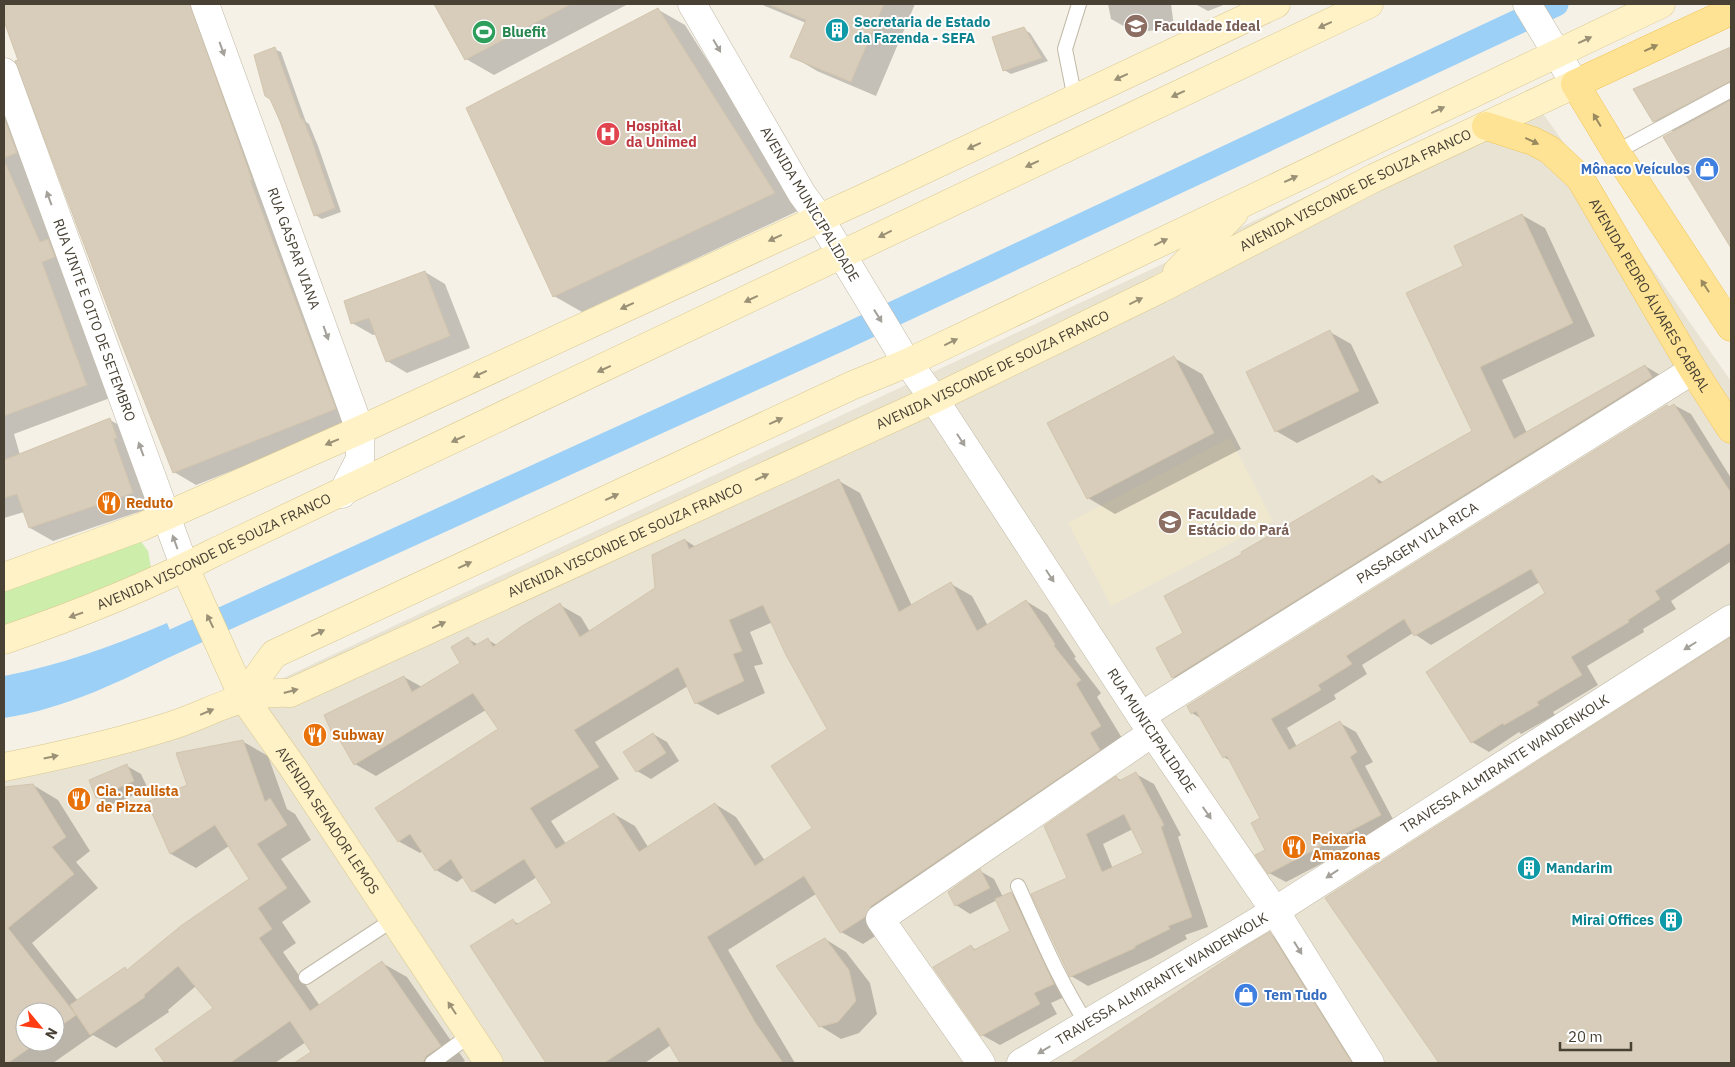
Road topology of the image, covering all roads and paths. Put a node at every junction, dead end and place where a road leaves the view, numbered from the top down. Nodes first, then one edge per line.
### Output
1 (205, 4) edge
2 (692, 4) edge
3 (1079, 4) edge
4 (1276, 4) edge
5 (1369, 4) edge
6 (1527, 4) edge
7 (1661, 4) edge
8 (1731, 11) edge
9 (1549, 43) junction
10 (4, 72) edge
11 (1575, 84) junction
12 (1731, 90) edge
13 (1075, 99) junction
14 (1486, 126) junction
15 (1616, 152) junction
16 (1247, 200) junction
17 (819, 217) junction
18 (842, 256) junction
19 (1160, 289) junction
20 (1731, 327) edge
21 (902, 354) junction
22 (1694, 370) junction
23 (934, 399) junction
24 (1731, 429) edge
25 (360, 430) junction
26 (342, 494) junction
27 (166, 516) junction
28 (4, 577) edge
29 (190, 579) junction
30 (1731, 619) edge
31 (4, 640) edge
32 (243, 697) junction
33 (1146, 724) junction
34 (4, 768) edge
35 (1018, 886) dead end
36 (1275, 911) junction
37 (394, 919) junction
38 (306, 977) dead end
39 (1087, 1024) junction
40 (470, 1035) junction
41 (432, 1063) edge
42 (489, 1063) edge
43 (981, 1063) edge
44 (1022, 1063) edge
45 (1370, 1063) edge

1 -> 25 street, RUA GASPAR VIANA
2 -> 17 street, AVENIDA MUNICIPALIDADE
3 - 13 lane
4 -> 13 main road
5 -> 18 main road, AVENIDA VISCONDE DE SOUZA FRANCO
6 - 9 street
9 -> 7 main road
11 -> 8 main road, AVENIDA VISCONDE DE SOUZA FRANCO
9 - 11 street
16 -> 9 main road
27 -> 10 street, RUA VINTE E OITO DE SETEMBRO
11 - 14 main road, AVENIDA VISCONDE DE SOUZA FRANCO
15 -> 11 main road
12 - 15 lane
13 -> 17 main road
14 - 19 main road, AVENIDA VISCONDE DE SOUZA FRANCO
14 -> 22 main road, AVENIDA PEDRO ÁLVARES CABRAL
20 -> 15 main road
16 - 19 main road
21 -> 16 main road
17 - 18 street, AVENIDA MUNICIPALIDADE
17 -> 25 main road
18 -> 21 street, AVENIDA MUNICIPALIDADE
18 -> 26 main road, AVENIDA VISCONDE DE SOUZA FRANCO
23 -> 19 main road, AVENIDA VISCONDE DE SOUZA FRANCO
21 - 23 street, AVENIDA MUNICIPALIDADE
32 -> 21 main road
22 - 24 main road, AVENIDA PEDRO ÁLVARES CABRAL
22 - 33 street, PASSAGEM VILA RICA
32 -> 23 main road, AVENIDA VISCONDE DE SOUZA FRANCO
23 -> 33 street, RUA MUNICIPALIDADE
25 - 26 street, RUA GASPAR VIANA
25 -> 27 main road
26 - 29 main road, AVENIDA VISCONDE DE SOUZA FRANCO
27 - 28 main road
29 -> 27 street, RUA VINTE E OITO DE SETEMBRO
29 -> 31 main road, AVENIDA VISCONDE DE SOUZA FRANCO
32 -> 29 main road, AVENIDA SENADOR LEMOS
30 -> 36 street, TRAVESSA ALMIRANTE WANDENKOLK
34 -> 32 main road, AVENIDA VISCONDE DE SOUZA FRANCO
32 - 37 main road, AVENIDA SENADOR LEMOS
33 -> 36 street, RUA MUNICIPALIDADE
33 - 43 street, PASSAGEM VILA RICA
35 - 39 lane
36 - 39 street, TRAVESSA ALMIRANTE WANDENKOLK
36 -> 45 street, RUA MUNICIPALIDADE
37 - 38 lane
40 -> 37 main road, AVENIDA SENADOR LEMOS
39 -> 44 street, TRAVESSA ALMIRANTE WANDENKOLK
40 - 41 lane
40 - 42 main road, AVENIDA SENADOR LEMOS

